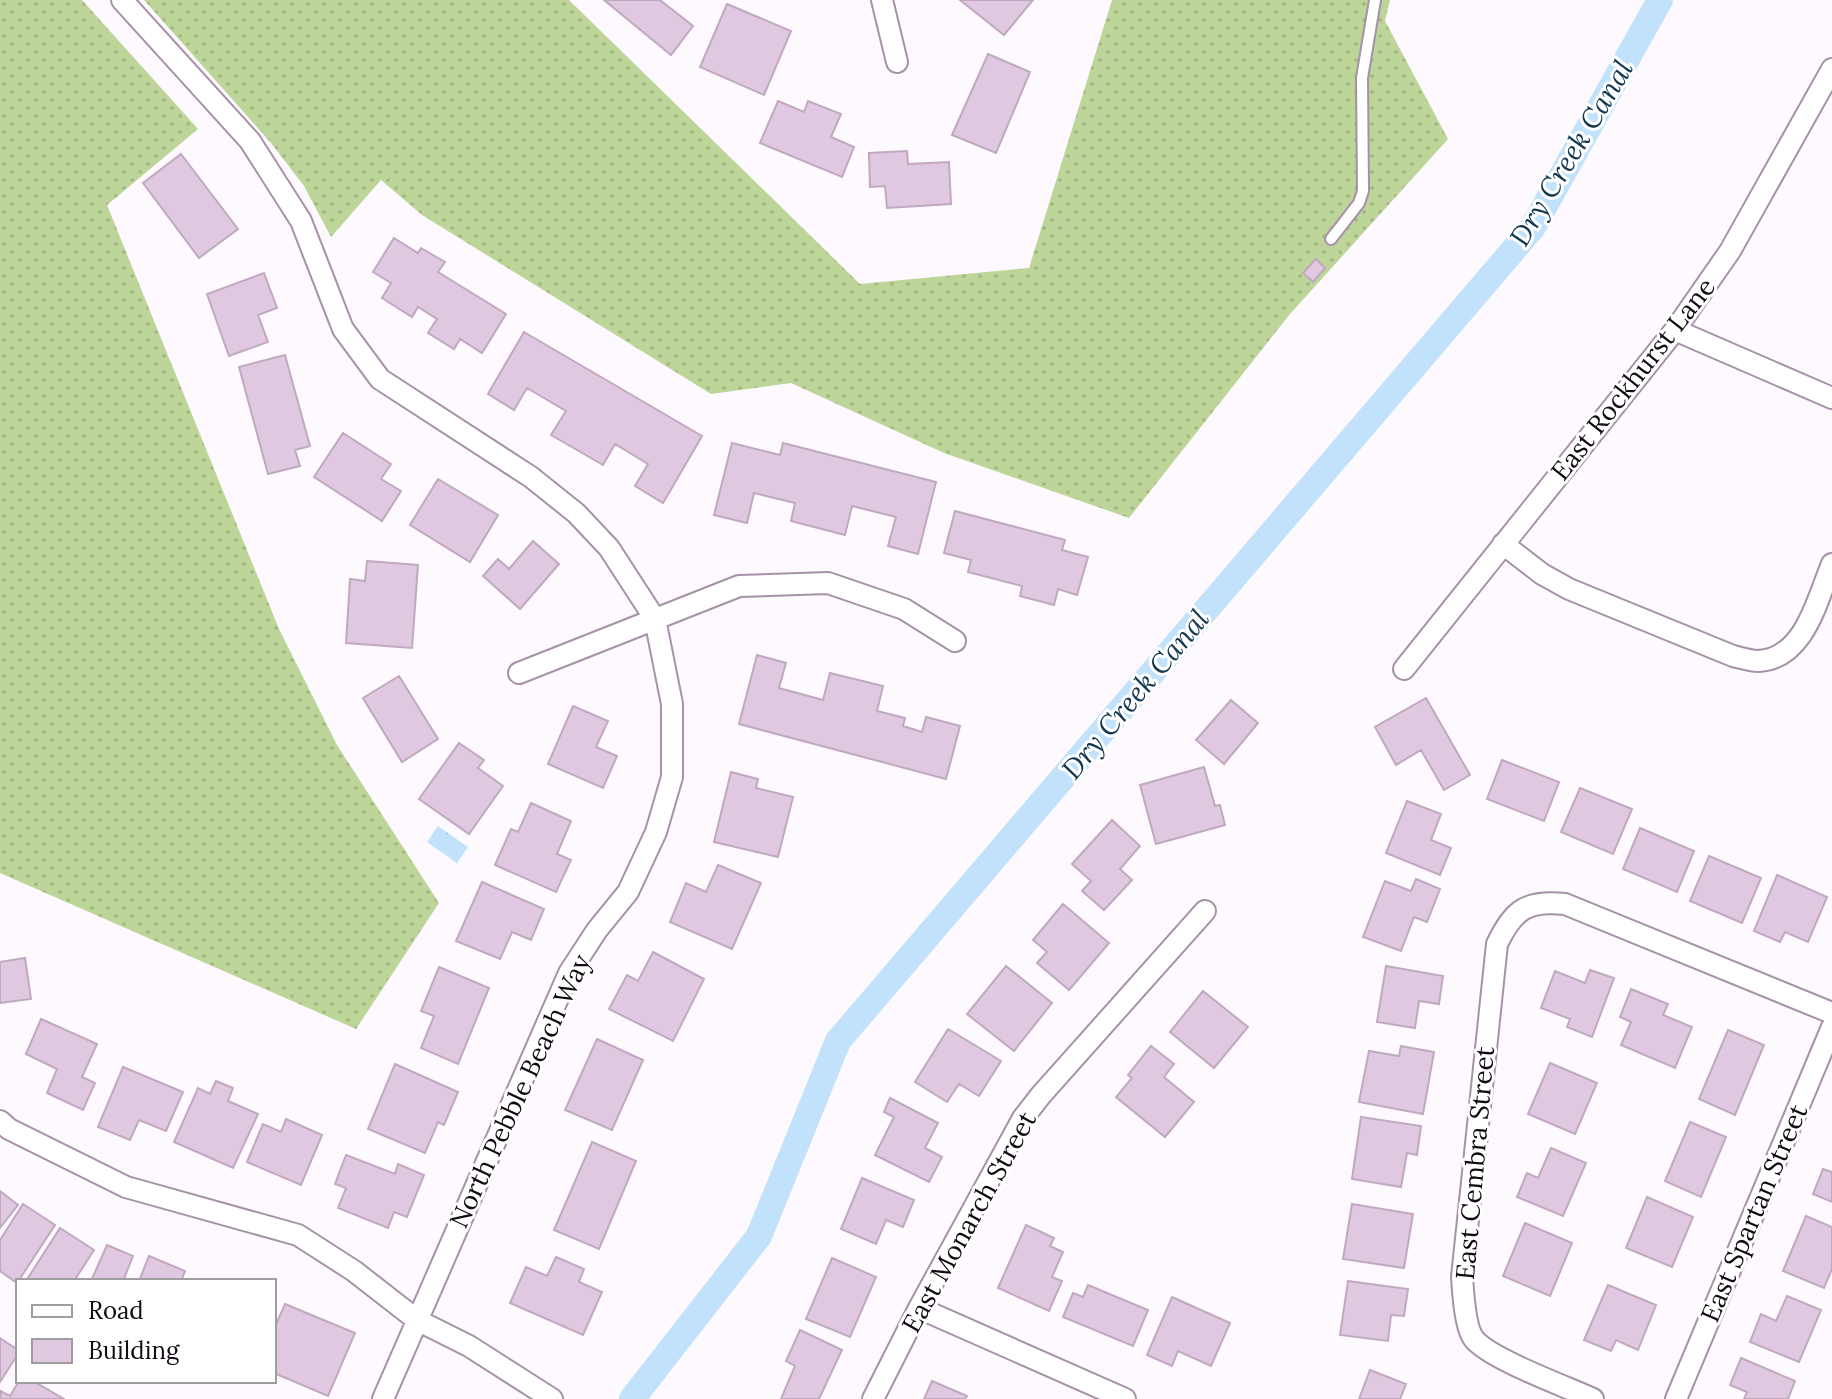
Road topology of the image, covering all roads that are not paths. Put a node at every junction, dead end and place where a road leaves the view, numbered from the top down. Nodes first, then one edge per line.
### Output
1 (122, 0) edge
2 (882, 0) edge
3 (1375, 0) edge
4 (897, 62) dead end
5 (1832, 69) edge
6 (1826, 94) edge
7 (1331, 239) dead end
8 (1675, 330) junction
9 (1832, 398) edge
10 (1503, 544) junction
11 (1832, 564) edge
12 (655, 619) junction
13 (955, 641) dead end
14 (1404, 669) dead end
15 (519, 673) dead end
16 (1205, 911) dead end
17 (1832, 1013) edge
18 (1832, 1027) edge
19 (0, 1121) edge
20 (919, 1308) junction
21 (417, 1320) junction
22 (383, 1399) edge
23 (552, 1399) edge
24 (873, 1399) edge
25 (1125, 1399) edge
26 (1593, 1399) edge
27 (1676, 1399) edge

1 - 12 street, North Pebble Beach Way
2 - 4 street
3 - 7 lane
5 - 6 street, East Rockhurst Lane
6 - 8 street, East Rockhurst Lane
8 - 9 street
8 - 10 street, East Rockhurst Lane
10 - 11 street
10 - 14 street, East Rockhurst Lane
12 - 13 street
12 - 15 street
12 - 21 street, North Pebble Beach Way
16 - 20 street, East Monarch Street
17 - 26 street, East Cembra Street
18 - 27 street, East Spartan Street
19 - 21 street
20 - 24 street, East Monarch Street
20 - 25 street
21 - 22 street, North Pebble Beach Way
21 - 23 street

